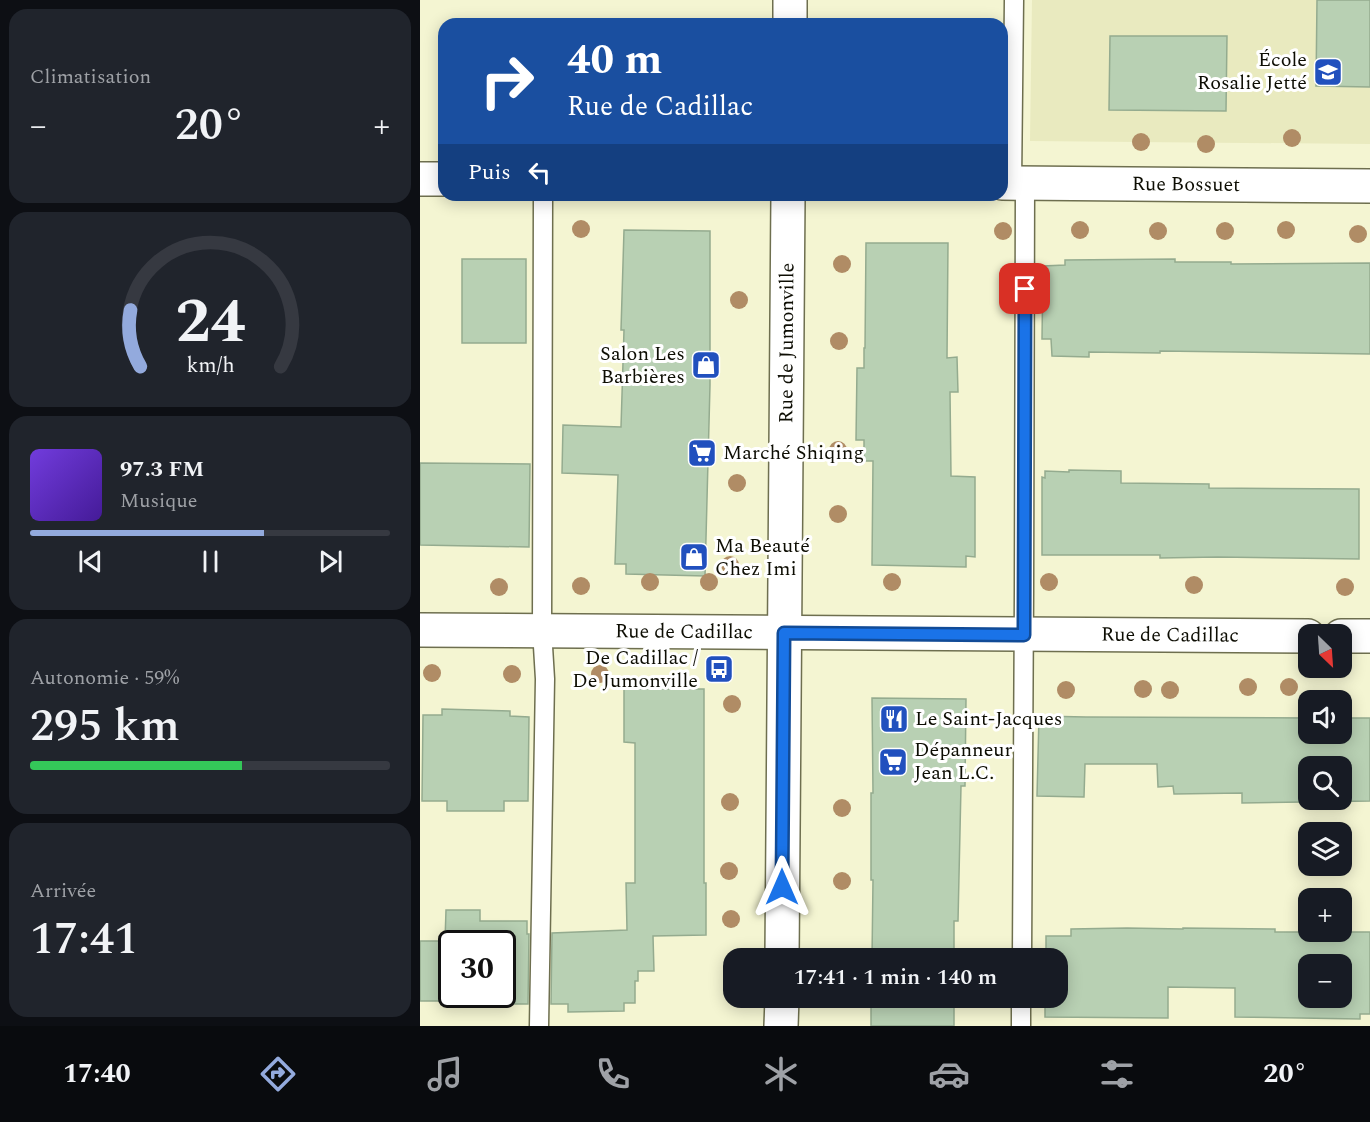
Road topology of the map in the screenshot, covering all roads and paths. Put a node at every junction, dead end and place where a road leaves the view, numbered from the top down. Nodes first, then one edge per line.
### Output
1 (790, 0) edge
2 (1014, 0) edge
3 (790, 18) edge
4 (420, 179) edge
5 (438, 179) edge
6 (1013, 183) edge
7 (1370, 186) edge
8 (543, 201) edge
9 (788, 201) edge
10 (420, 630) edge
11 (542, 630) junction
12 (784, 633) junction
13 (1024, 635) junction
14 (1298, 636) edge
15 (1352, 636) edge
16 (1370, 636) edge
17 (782, 948) edge
18 (1022, 948) edge
19 (782, 1008) edge
20 (1021, 1008) edge
21 (539, 1026) edge
22 (782, 1026) edge
23 (1021, 1026) edge

1 - 3 street
2 - 6 lane
4 - 5 street
6 - 7 street, Rue Bossuet
6 - 13 lane
8 - 11 lane
9 - 12 street, Rue de Jumonville
10 - 11 street, Rue de Cadillac
11 - 12 street, Rue de Cadillac
11 - 21 lane
12 - 13 street, Rue de Cadillac
12 - 17 street, Rue de Jumonville
13 - 14 street, Rue de Cadillac
13 - 18 lane
15 - 16 street
19 - 22 street
20 - 23 lane

